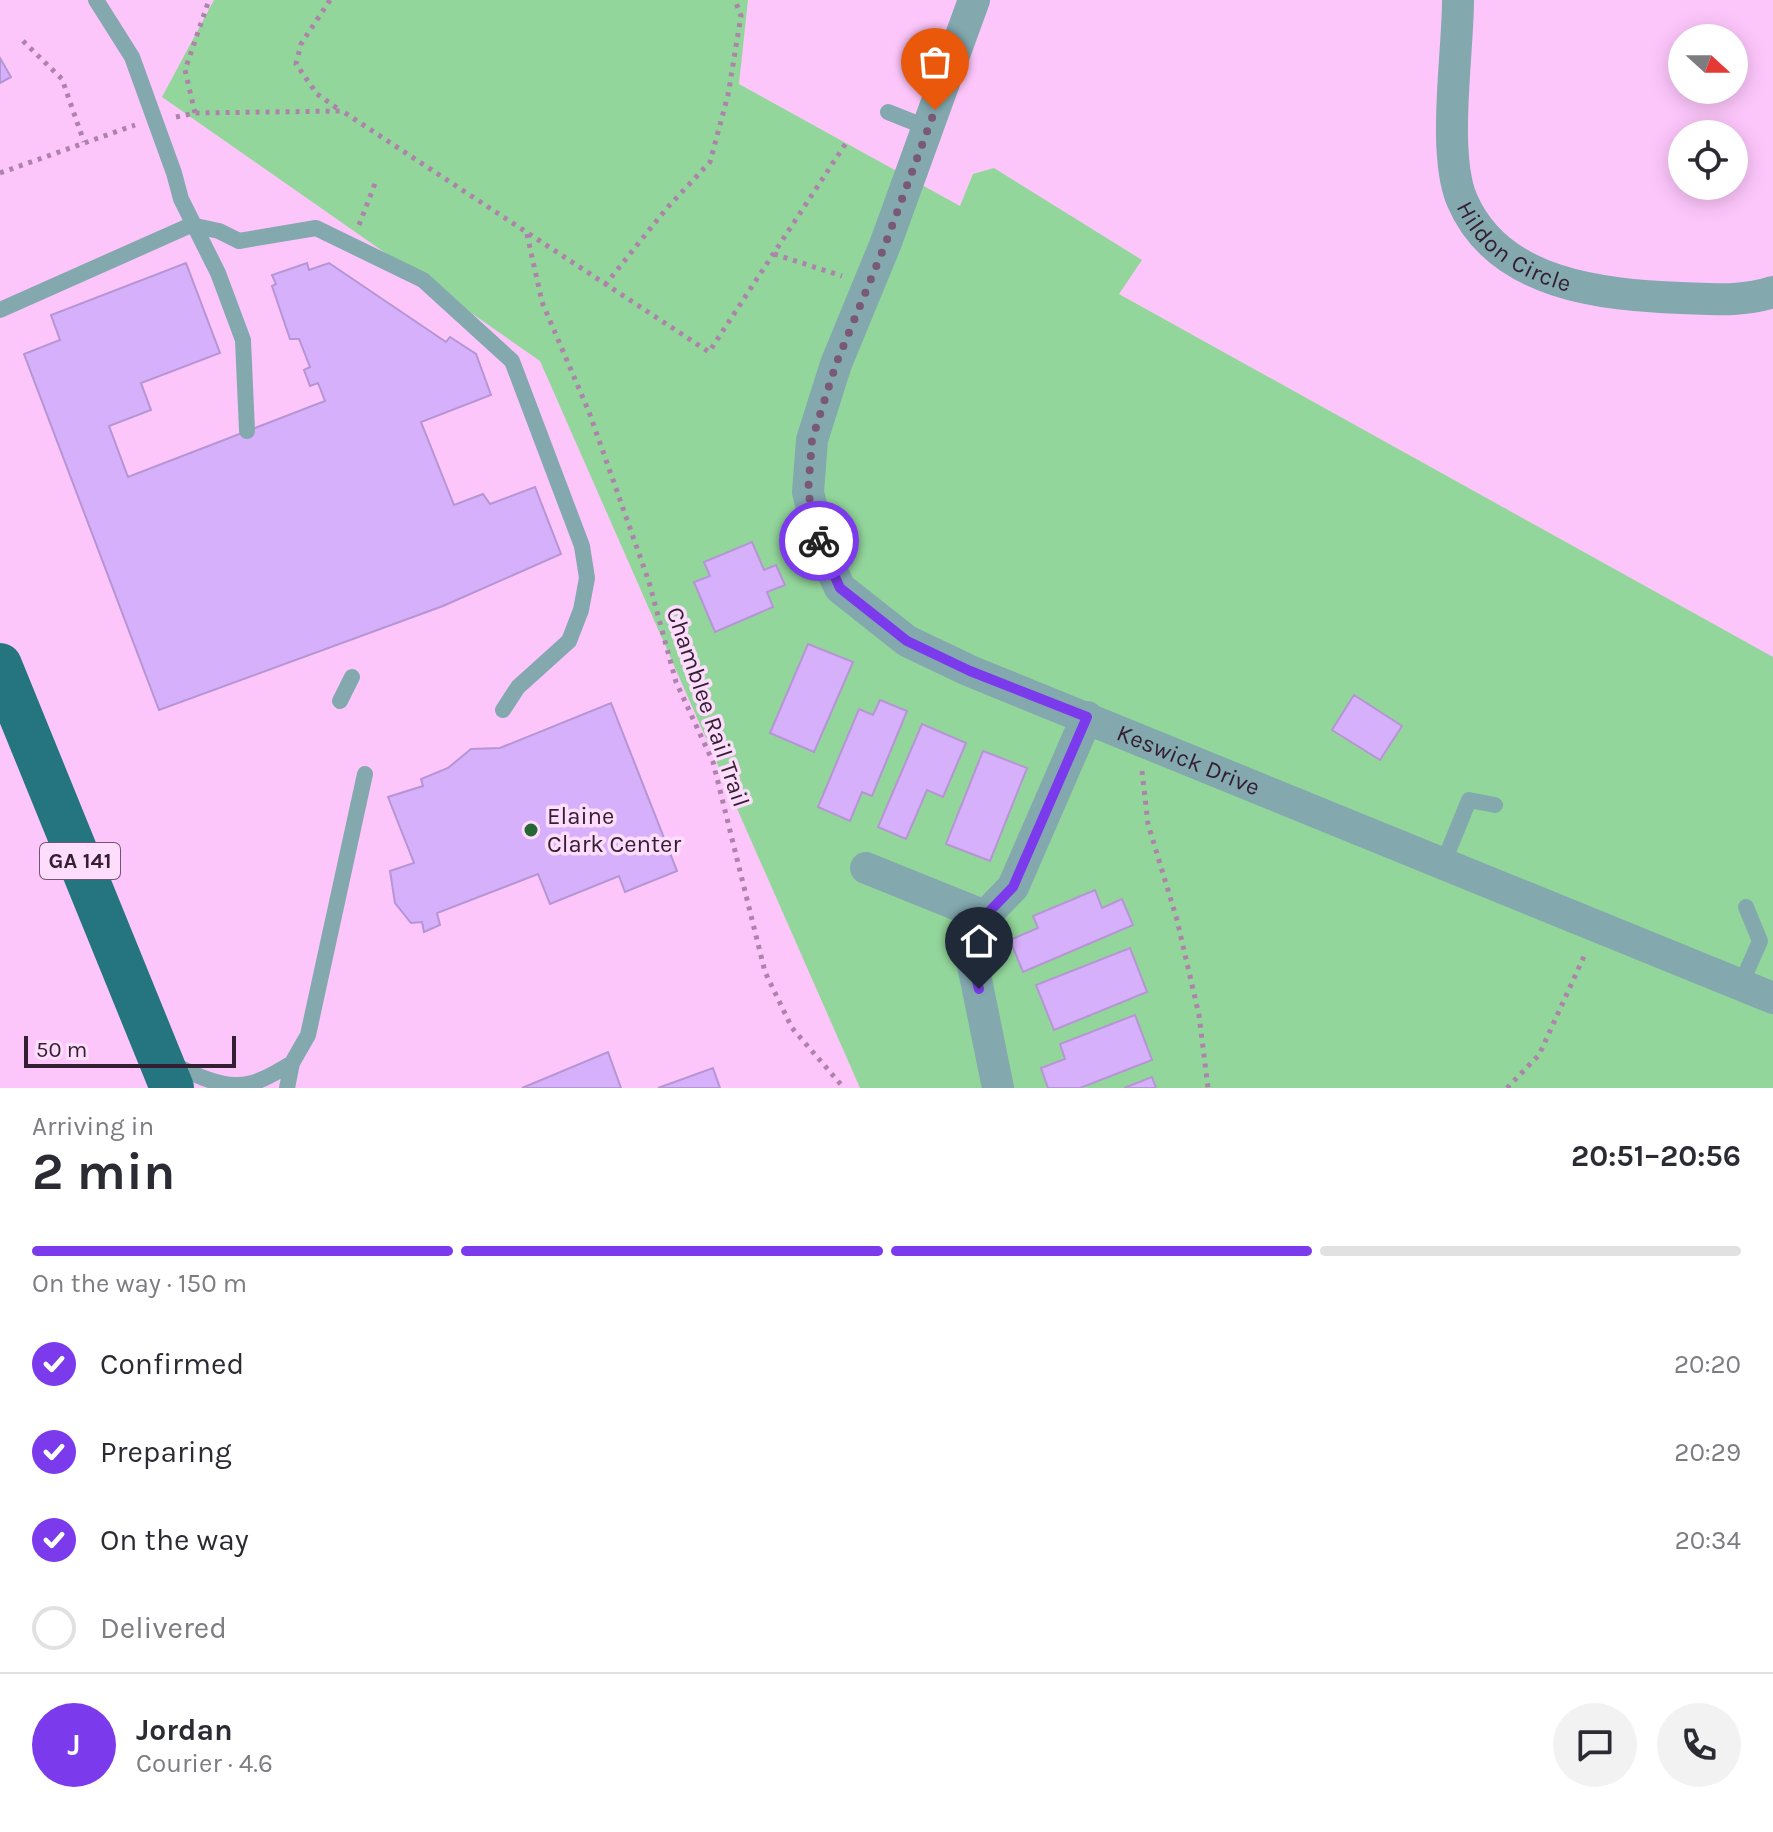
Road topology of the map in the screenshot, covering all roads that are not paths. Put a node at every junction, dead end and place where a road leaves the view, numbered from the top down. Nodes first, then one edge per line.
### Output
1 (96, 0) edge
2 (974, 0) edge
3 (1458, 0) edge
4 (888, 112) dead end
5 (928, 128) junction
6 (191, 225) junction
7 (1773, 292) edge
8 (0, 310) edge
9 (247, 431) dead end
10 (0, 665) edge
11 (352, 677) dead end
12 (340, 701) dead end
13 (503, 710) dead end
14 (1087, 717) junction
15 (365, 774) dead end
16 (1495, 805) dead end
17 (1443, 864) junction
18 (866, 868) dead end
19 (1746, 907) dead end
20 (985, 916) junction
21 (1741, 984) junction
22 (1773, 998) edge
23 (292, 1063) junction
24 (166, 1073) edge
25 (287, 1088) edge
26 (998, 1088) edge

1 - 6 lane
2 - 5 street, Keswick Drive
3 - 7 street, Hildon Circle
4 - 5 lane
5 - 14 street, Keswick Drive
6 - 8 lane
6 - 9 lane
6 - 13 lane
10 - 24 highway, GA 141
11 - 12 lane
14 - 17 street, Keswick Drive
14 - 20 street
15 - 23 lane
16 - 17 lane
17 - 21 street, Keswick Drive
18 - 20 street
19 - 21 lane
20 - 26 street
21 - 22 street, Keswick Drive
23 - 24 lane
23 - 25 lane

